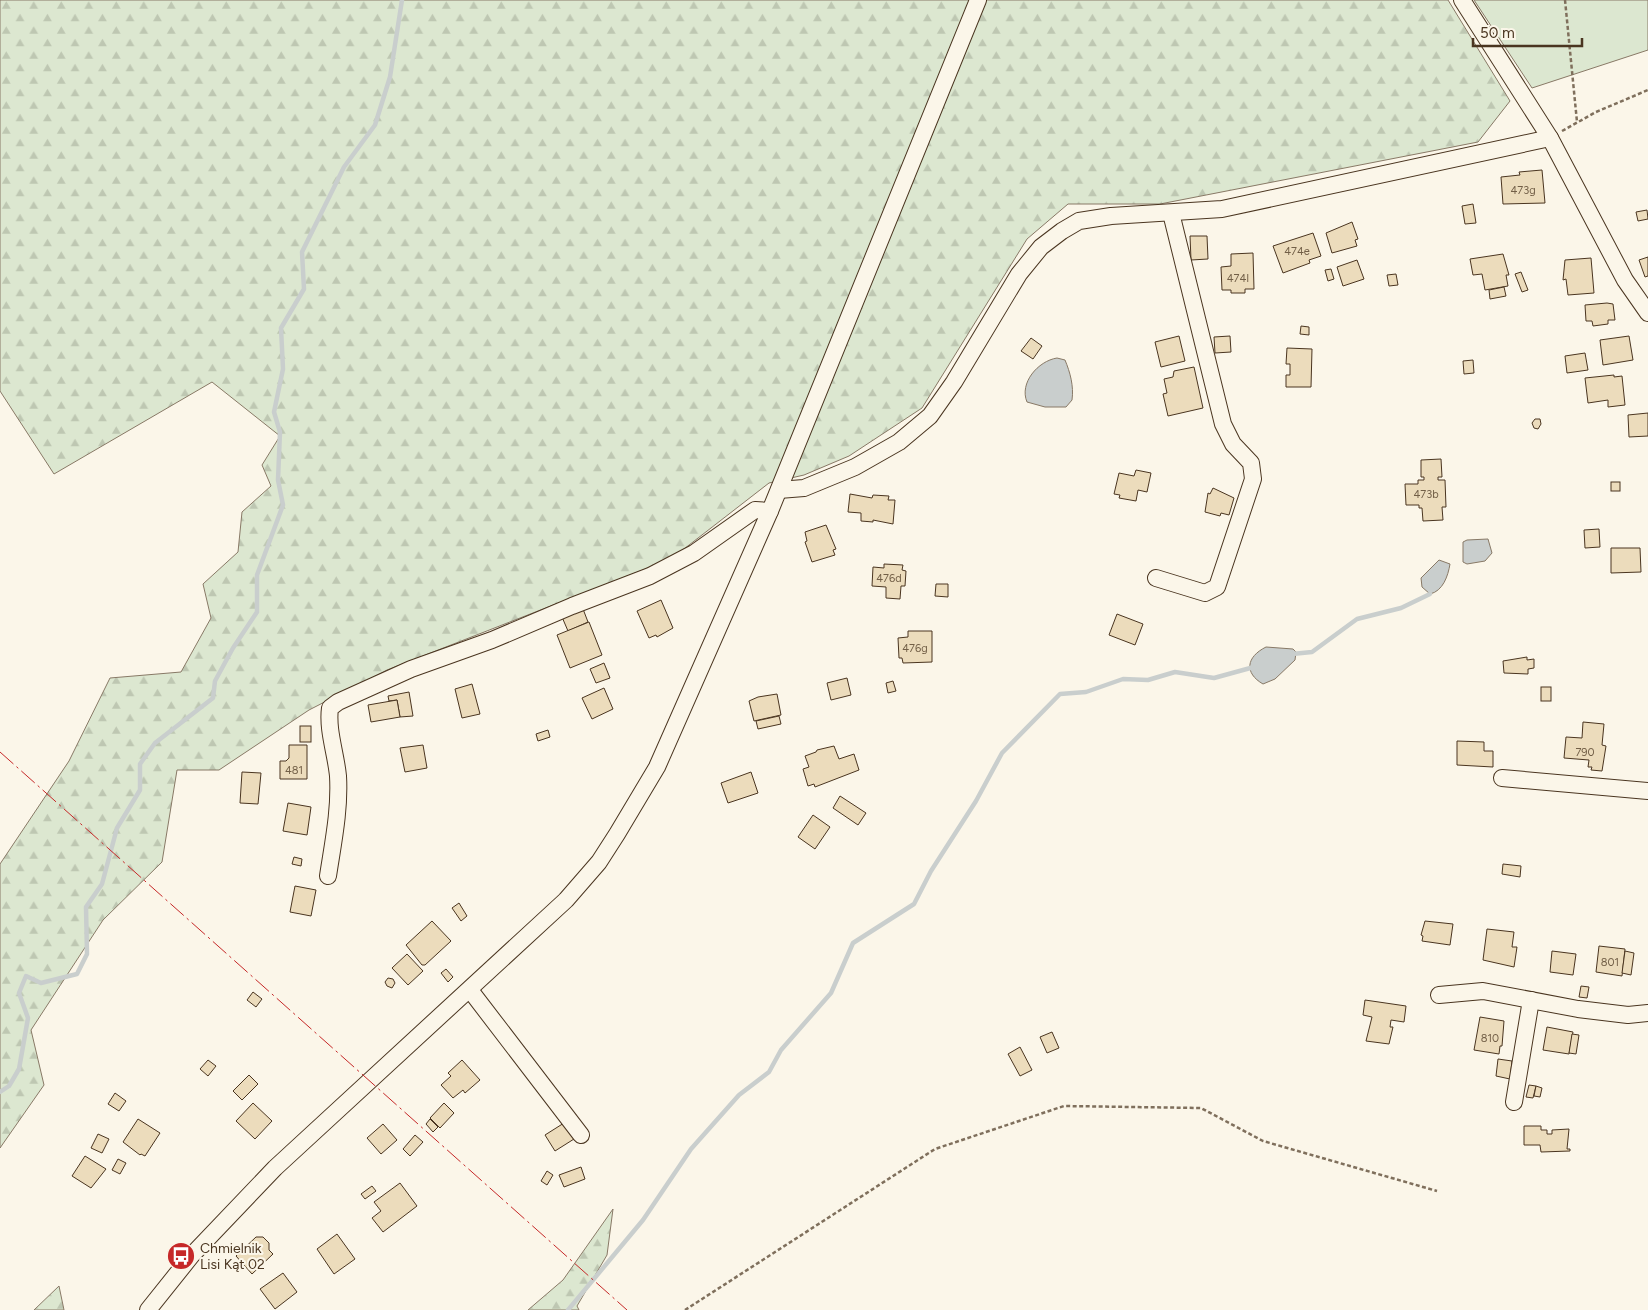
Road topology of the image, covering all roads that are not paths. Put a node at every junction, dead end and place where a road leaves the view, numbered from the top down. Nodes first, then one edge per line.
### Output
1 (978, 0) edge
2 (1462, 0) edge
3 (1550, 138) junction
4 (1171, 213) junction
5 (1642, 294) edge
6 (1648, 313) edge
7 (779, 490) junction
8 (770, 511) junction
9 (1156, 578) dead end
10 (1502, 778) dead end
11 (1648, 790) edge
12 (328, 876) dead end
13 (470, 990) junction
14 (1440, 995) dead end
15 (1531, 1000) junction
16 (1648, 1013) edge
17 (1514, 1102) dead end
18 (580, 1135) dead end
19 (148, 1310) edge

1 - 7 street
2 - 3 street
3 - 4 street
3 - 5 street
4 - 7 street
4 - 9 street
5 - 6 street
7 - 8 street
8 - 12 street
8 - 13 street
10 - 11 street
13 - 18 street
13 - 19 street
14 - 15 street
15 - 16 street
15 - 17 street

